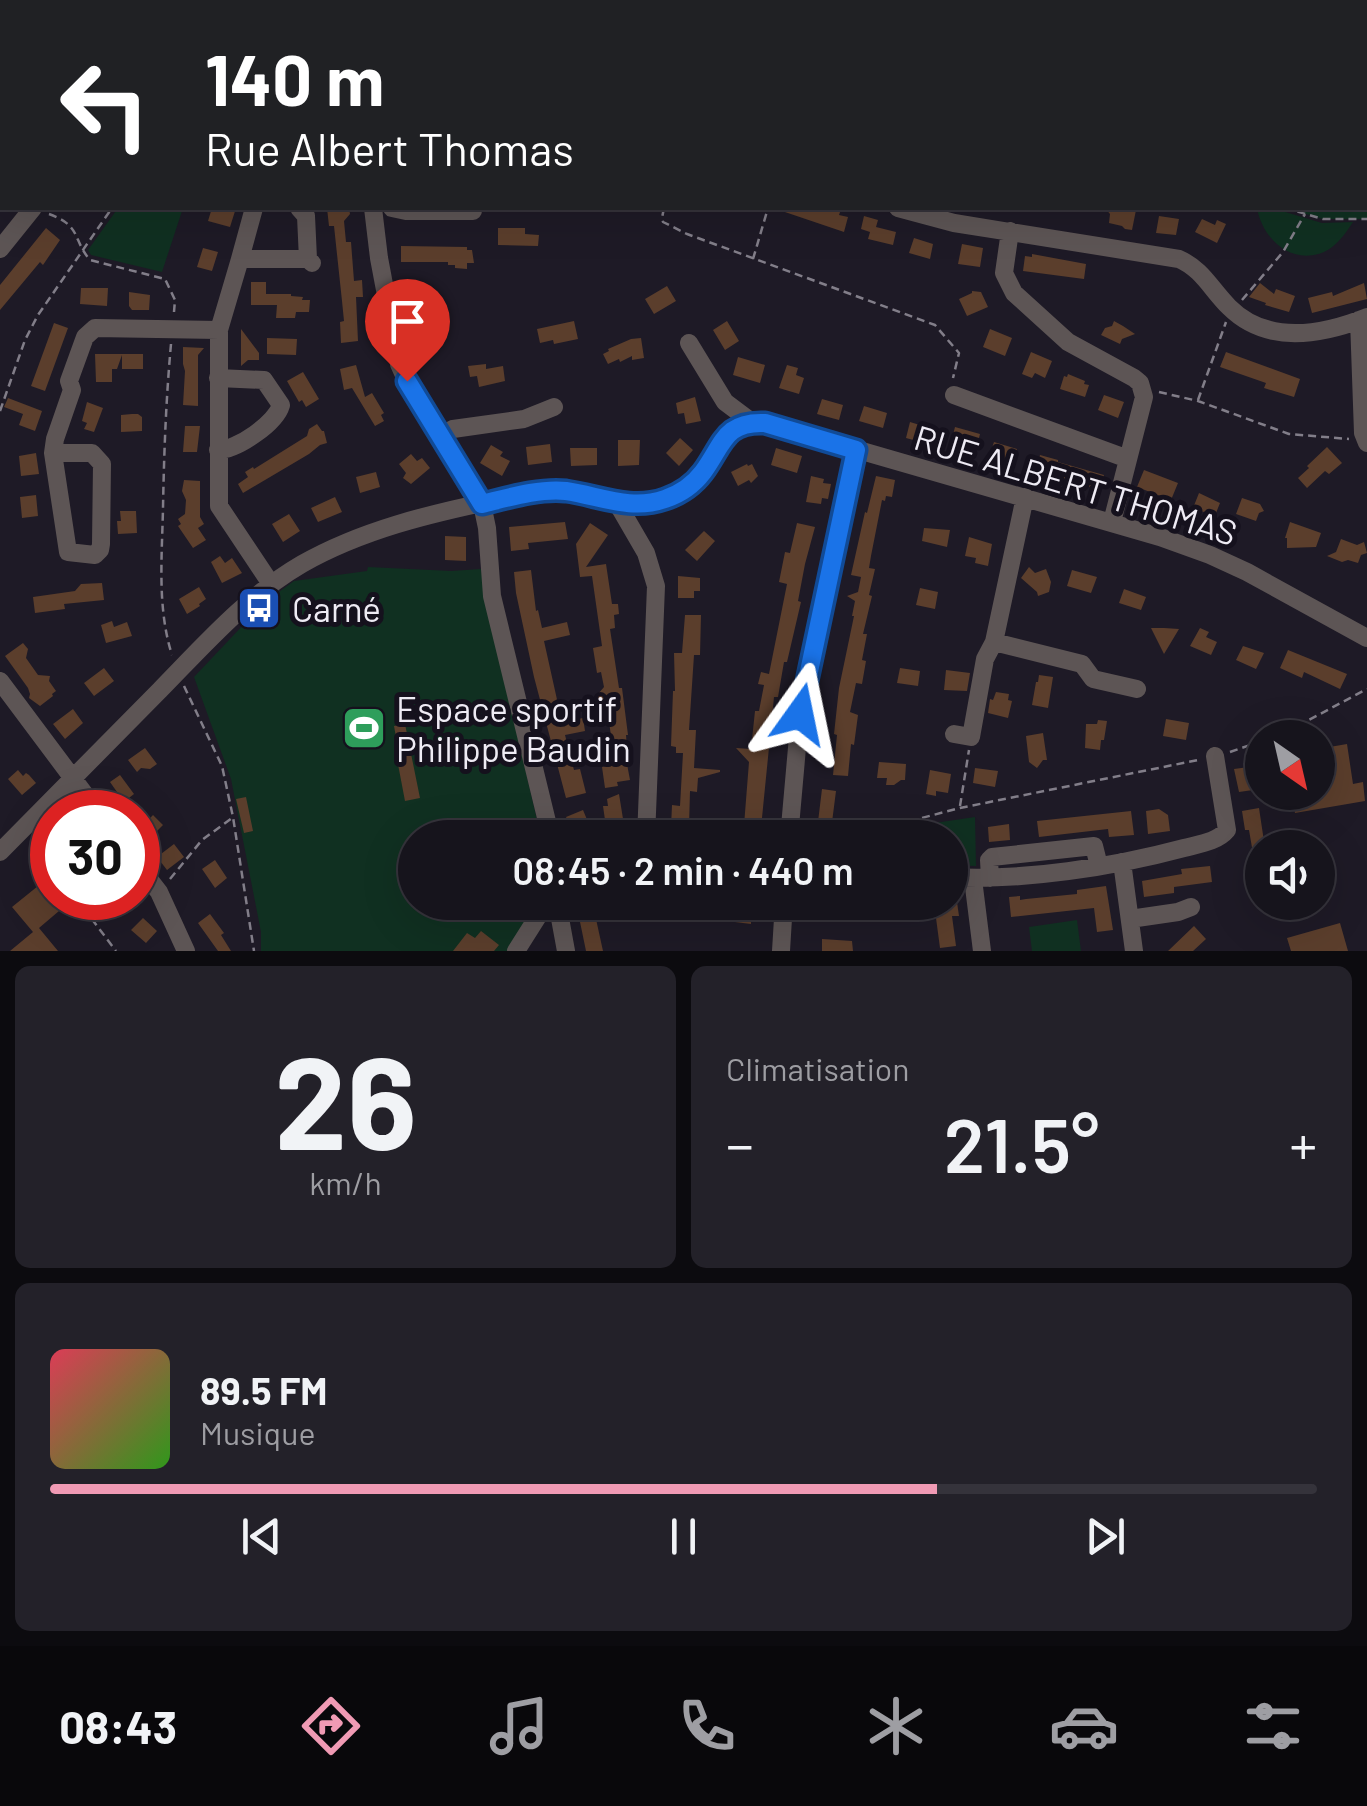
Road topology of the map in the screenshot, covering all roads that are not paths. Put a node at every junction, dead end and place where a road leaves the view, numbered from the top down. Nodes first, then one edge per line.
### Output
1 (31, 210) edge
2 (253, 210) edge
3 (300, 210) edge
4 (373, 210) edge
5 (401, 210) edge
6 (905, 210) edge
7 (472, 211) dead end
8 (1010, 232) junction
9 (0, 249) edge
10 (240, 259) junction
11 (1363, 318) edge
12 (219, 330) junction
13 (690, 342) dead end
14 (218, 378) junction
15 (954, 394) road end
16 (1364, 395) edge
17 (725, 402) junction
18 (554, 407) dead end
19 (753, 422) junction
20 (440, 436) junction
21 (724, 438) junction
22 (1366, 442) edge
23 (218, 450) junction
24 (856, 450) junction
25 (53, 453) junction
26 (1128, 459) junction
27 (1025, 497) junction
28 (482, 504) junction
29 (617, 504) junction
30 (1112, 522) junction
31 (271, 584) junction
32 (1367, 638) edge
33 (994, 642) junction
34 (0, 682) edge
35 (1138, 690) dead end
36 (963, 736) road end
37 (1215, 756) road end
38 (73, 779) junction
39 (81, 790) edge
40 (547, 820) edge
41 (647, 820) edge
42 (791, 820) edge
43 (0, 852) edge
44 (1122, 862) junction
45 (968, 878) edge
46 (982, 878) junction
47 (160, 896) edge
48 (1191, 907) dead end
49 (1130, 919) junction
50 (536, 920) edge
51 (561, 920) edge
52 (783, 920) edge
53 (186, 951) edge
54 (516, 951) edge
55 (566, 951) edge
56 (781, 951) edge
57 (982, 951) edge
58 (1134, 951) edge

1 - 9 street
2 - 10 street
3 - 10 street
4 - 20 street
5 - 7 street
6 - 8 street
8 - 11 street
8 - 26 street
10 - 12 street
11 - 16 street
12 - 14 street
12 - 25 street
13 - 17 street, RUE ALBERT THOMAS
14 - 23 street
14 - 23 street
15 - 26 street
16 - 22 street
17 - 19 street, RUE ALBERT THOMAS
17 - 21 street
18 - 20 street
19 - 21 street
19 - 24 street, RUE ALBERT THOMAS
20 - 28 street
21 - 29 street
23 - 31 street
24 - 27 street, RUE ALBERT THOMAS
24 - 42 street
25 - 25 street
26 - 30 street
27 - 30 street, RUE ALBERT THOMAS
27 - 33 street
28 - 29 street
28 - 31 street
28 - 40 street
29 - 41 street
30 - 32 street, RUE ALBERT THOMAS
31 - 38 street
33 - 35 street
33 - 36 street
34 - 38 street
37 - 44 street
38 - 39 street
38 - 43 street
44 - 46 street
44 - 49 street
45 - 46 street
46 - 57 street
47 - 53 street
48 - 49 street
49 - 58 street
50 - 54 street
51 - 55 street
52 - 56 street

